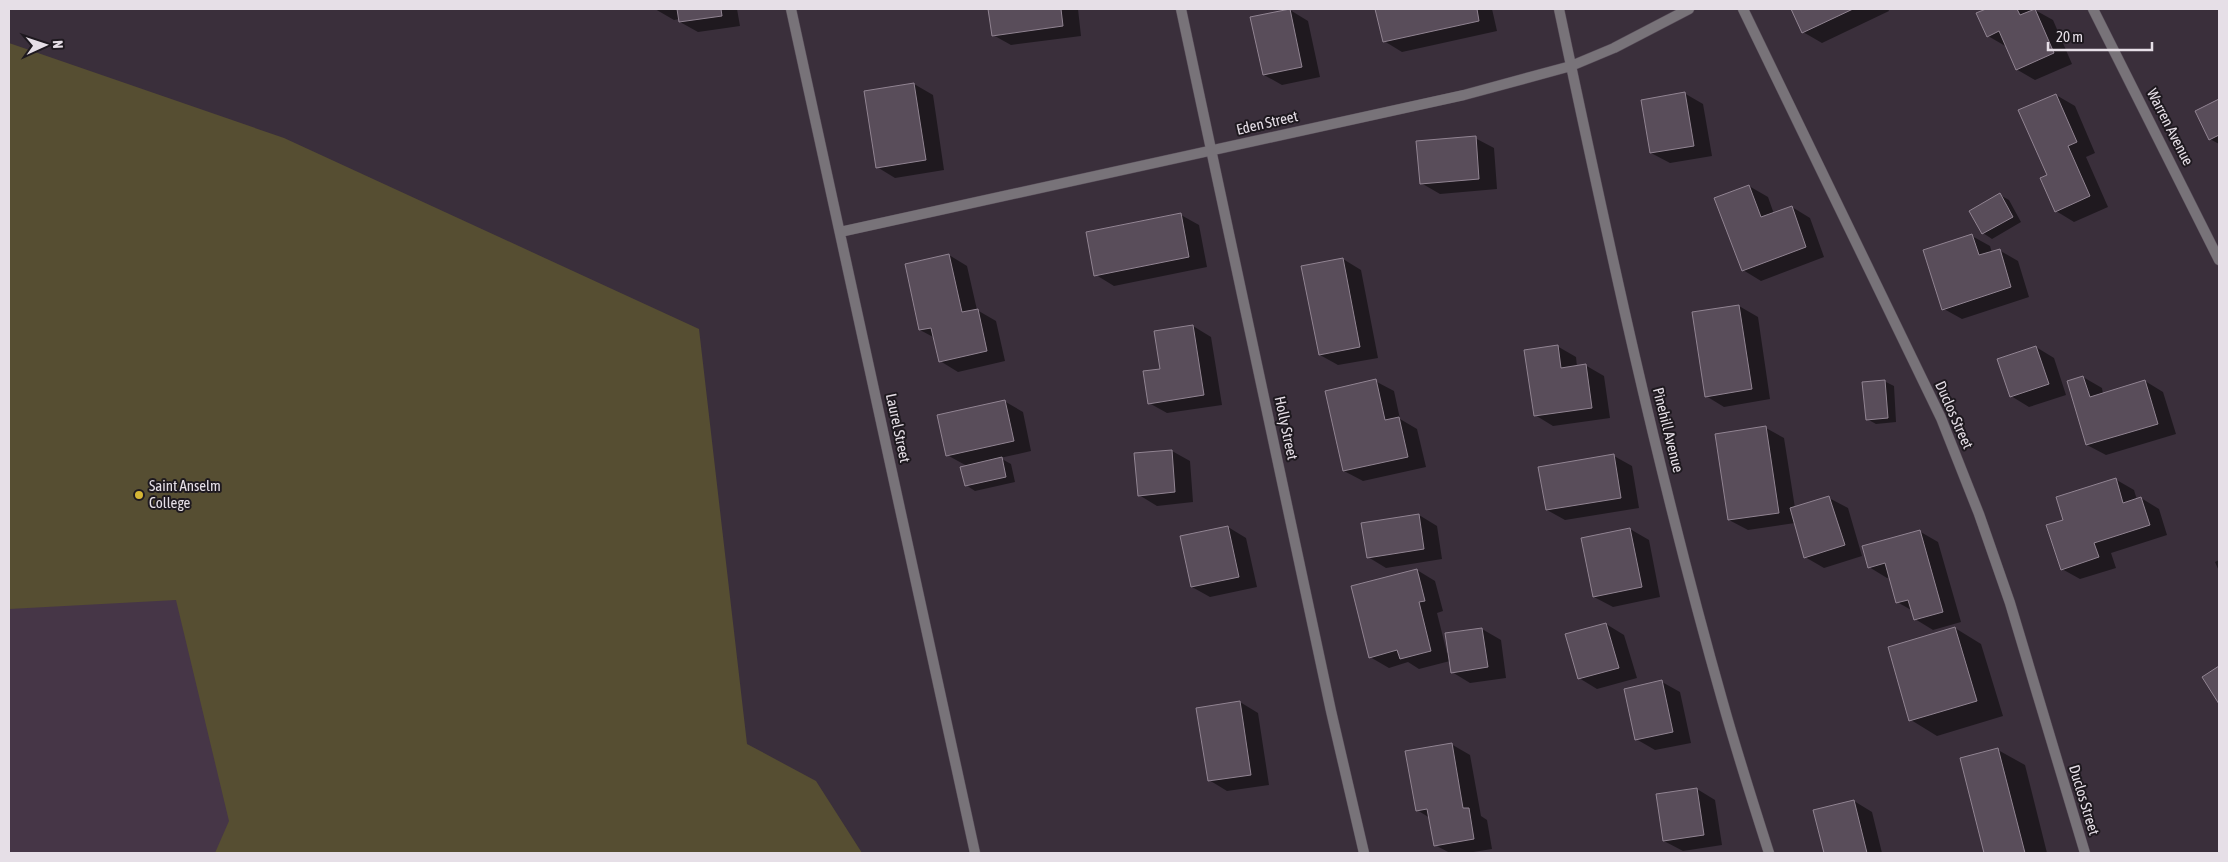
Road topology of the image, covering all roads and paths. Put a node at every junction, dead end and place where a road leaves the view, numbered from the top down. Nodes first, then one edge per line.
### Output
1 (791, 9) edge
2 (1181, 9) edge
3 (1559, 9) edge
4 (1689, 9) edge
5 (1743, 9) edge
6 (2093, 9) edge
7 (1571, 66) junction
8 (1212, 151) junction
9 (840, 232) junction
10 (2219, 260) edge
11 (975, 853) edge
12 (1364, 853) edge
13 (1769, 853) edge
14 (2085, 853) edge

1 - 9 street, Laurel Street
2 - 8 street, Holly Street
3 - 7 street, Pinehill Avenue
4 - 7 street, Eden Street
5 - 14 street, Duclos Street
6 - 10 street, Warren Avenue
7 - 8 street, Eden Street
7 - 13 street, Pinehill Avenue
8 - 9 street, Eden Street
8 - 12 street, Holly Street
9 - 11 street, Laurel Street

